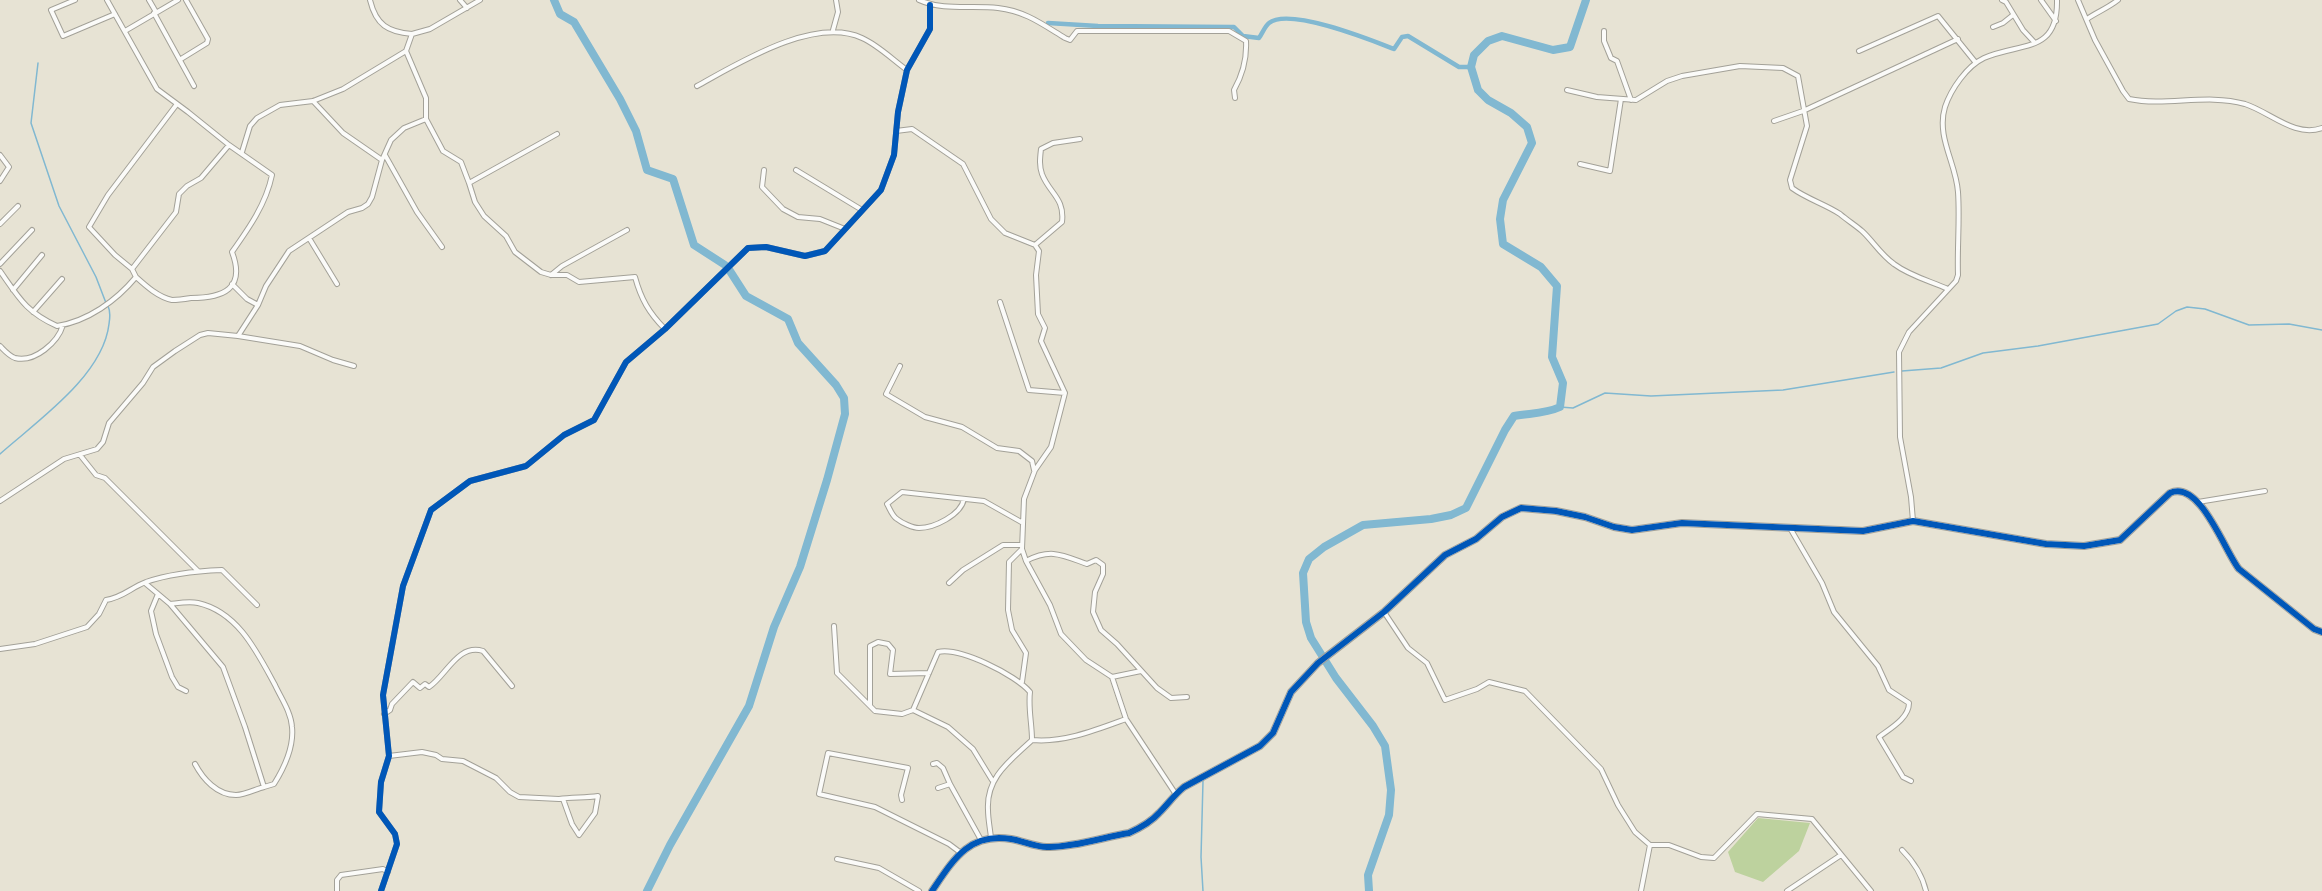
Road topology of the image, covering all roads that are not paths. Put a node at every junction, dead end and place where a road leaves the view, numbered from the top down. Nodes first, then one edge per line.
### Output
1 (75, 0) edge
2 (107, 0) edge
3 (149, 0) edge
4 (178, 0) edge
5 (186, 0) edge
6 (370, 0) edge
7 (460, 0) edge
8 (480, 0) edge
9 (836, 0) edge
10 (920, 0) edge
11 (2002, 0) edge
12 (2041, 0) edge
13 (2057, 0) edge
14 (2078, 0) edge
15 (2118, 0) edge
16 (930, 5) junction
17 (467, 9) junction
18 (155, 13) junction
19 (115, 14) junction
20 (2013, 15) junction
21 (2087, 19) junction
22 (2056, 22) junction
23 (1993, 27) dead end
24 (832, 30) junction
25 (1604, 30) dead end
26 (125, 31) junction
27 (412, 34) junction
28 (1958, 39) junction
29 (2035, 43) junction
30 (406, 51) junction
31 (1859, 51) dead end
32 (181, 58) junction
33 (1976, 63) junction
34 (908, 70) junction
35 (194, 86) dead end
36 (697, 86) dead end
37 (1567, 90) dead end
38 (1235, 98) dead end
39 (1621, 99) junction
40 (1631, 100) junction
41 (313, 101) junction
42 (177, 104) junction
43 (1803, 111) junction
44 (426, 119) junction
45 (1774, 121) dead end
46 (2322, 128) edge
47 (896, 131) junction
48 (557, 134) dead end
49 (1080, 139) dead end
50 (229, 145) junction
51 (242, 152) junction
52 (0, 154) edge
53 (384, 154) junction
54 (382, 160) junction
55 (1580, 164) dead end
56 (764, 170) dead end
57 (796, 170) dead end
58 (0, 180) edge
59 (469, 183) junction
60 (18, 206) dead end
61 (862, 210) junction
62 (0, 224) edge
63 (845, 229) junction
64 (32, 230) dead end
65 (627, 230) dead end
66 (309, 238) junction
67 (1035, 245) junction
68 (442, 247) dead end
69 (42, 255) dead end
70 (0, 264) edge
71 (132, 269) junction
72 (0, 271) edge
73 (551, 275) junction
74 (136, 277) junction
75 (62, 279) dead end
76 (337, 284) dead end
77 (232, 285) junction
78 (1948, 289) junction
79 (13, 290) junction
80 (1000, 302) dead end
81 (258, 305) junction
82 (33, 312) junction
83 (63, 325) junction
84 (664, 329) junction
85 (238, 336) junction
86 (0, 346) edge
87 (354, 366) dead end
88 (900, 366) dead end
89 (1065, 393) junction
90 (80, 455) junction
91 (1035, 471) junction
92 (2265, 491) dead end
93 (1, 499) edge
94 (964, 499) junction
95 (2197, 502) junction
96 (1913, 522) junction
97 (1023, 523) junction
98 (1790, 527) junction
99 (1022, 547) junction
100 (1026, 561) junction
101 (198, 571) junction
102 (145, 583) junction
103 (950, 583) dead end
104 (158, 594) junction
105 (170, 604) junction
106 (257, 605) dead end
107 (1384, 612) junction
108 (834, 626) dead end
109 (2322, 633) edge
110 (0, 650) edge
111 (1141, 671) junction
112 (929, 673) junction
113 (1112, 677) junction
114 (1022, 682) junction
115 (512, 686) dead end
116 (186, 691) dead end
117 (1187, 697) dead end
118 (870, 705) junction
119 (913, 710) junction
120 (384, 714) junction
121 (1126, 719) junction
122 (1032, 740) junction
123 (389, 756) junction
124 (195, 764) dead end
125 (933, 764) dead end
126 (992, 780) junction
127 (1911, 781) dead end
128 (950, 784) junction
129 (264, 787) junction
130 (938, 788) dead end
131 (1175, 793) junction
132 (563, 799) junction
133 (902, 800) dead end
134 (991, 838) junction
135 (981, 840) junction
136 (1650, 845) junction
137 (1902, 850) dead end
138 (961, 853) junction
139 (1841, 855) junction
140 (837, 859) dead end
141 (388, 872) junction
142 (337, 891) edge
143 (381, 891) edge
144 (919, 891) edge
145 (932, 891) edge
146 (1641, 891) edge
147 (1787, 891) edge
148 (1871, 891) edge
149 (1926, 891) edge

1 - 19 street
2 - 19 street
3 - 18 street
4 - 18 street
5 - 32 street
6 - 27 street
7 - 17 street
8 - 17 street
9 - 24 street
10 - 16 street
11 - 20 street
12 - 22 street
13 - 22 street
14 - 21 street
15 - 21 street
16 - 34 street
16 - 38 street
17 - 27 street
18 - 26 street
18 - 32 street
19 - 26 street
20 - 23 street
20 - 29 street
21 - 46 street
22 - 29 street
24 - 34 street
24 - 36 street
25 - 40 street
26 - 42 street
27 - 30 street
28 - 31 street
28 - 33 street
28 - 43 street
29 - 33 street
30 - 41 street
30 - 44 street
32 - 35 street
33 - 78 street
34 - 47 street
37 - 39 street
39 - 40 street
39 - 55 street
40 - 43 street
41 - 51 street
41 - 54 street
42 - 50 street
42 - 71 street
43 - 45 street
43 - 78 street
44 - 53 street
44 - 59 street
47 - 61 street
47 - 67 street
48 - 59 street
49 - 67 street
50 - 51 street
50 - 71 street
51 - 77 street
52 - 58 street
53 - 54 street
53 - 68 street
54 - 66 street
56 - 63 street
57 - 61 street
59 - 73 street
60 - 62 street
61 - 63 street
63 - 84 street
64 - 70 street
65 - 73 street
66 - 76 street
66 - 81 street
67 - 89 street
69 - 79 street
71 - 74 street
72 - 79 street
73 - 84 street
74 - 77 street
74 - 83 street
75 - 82 street
77 - 81 street
78 - 96 street
79 - 82 street
80 - 89 street
81 - 85 street
82 - 83 street
83 - 86 street
84 - 120 street
85 - 87 street
85 - 90 street
88 - 91 street
89 - 91 street
90 - 93 street
90 - 101 street
91 - 97 street
92 - 95 street
94 - 94 street
94 - 97 street
95 - 96 street
95 - 109 street
96 - 98 street
97 - 99 street
98 - 107 street
98 - 127 street
99 - 100 street
99 - 103 street
99 - 114 street
100 - 111 street
100 - 113 street
101 - 102 street
101 - 106 street
102 - 104 street
102 - 110 street
104 - 105 street
104 - 116 street
105 - 129 street
105 - 129 street
107 - 131 street
107 - 136 street
108 - 118 street
111 - 113 street
111 - 117 street
112 - 114 street
112 - 118 street
112 - 119 street
113 - 121 street
114 - 122 street
115 - 120 street
118 - 119 street
119 - 126 street
120 - 123 street
121 - 122 street
121 - 131 street
122 - 126 street
123 - 132 street
123 - 141 street
124 - 129 street
125 - 128 street
126 - 134 street
128 - 130 street
128 - 135 street
131 - 134 street
132 - 132 street
133 - 138 street
134 - 135 street
135 - 138 street
136 - 139 street
136 - 146 street
137 - 149 street
138 - 145 street
139 - 147 street
139 - 148 street
140 - 144 street
141 - 142 street
141 - 143 street

